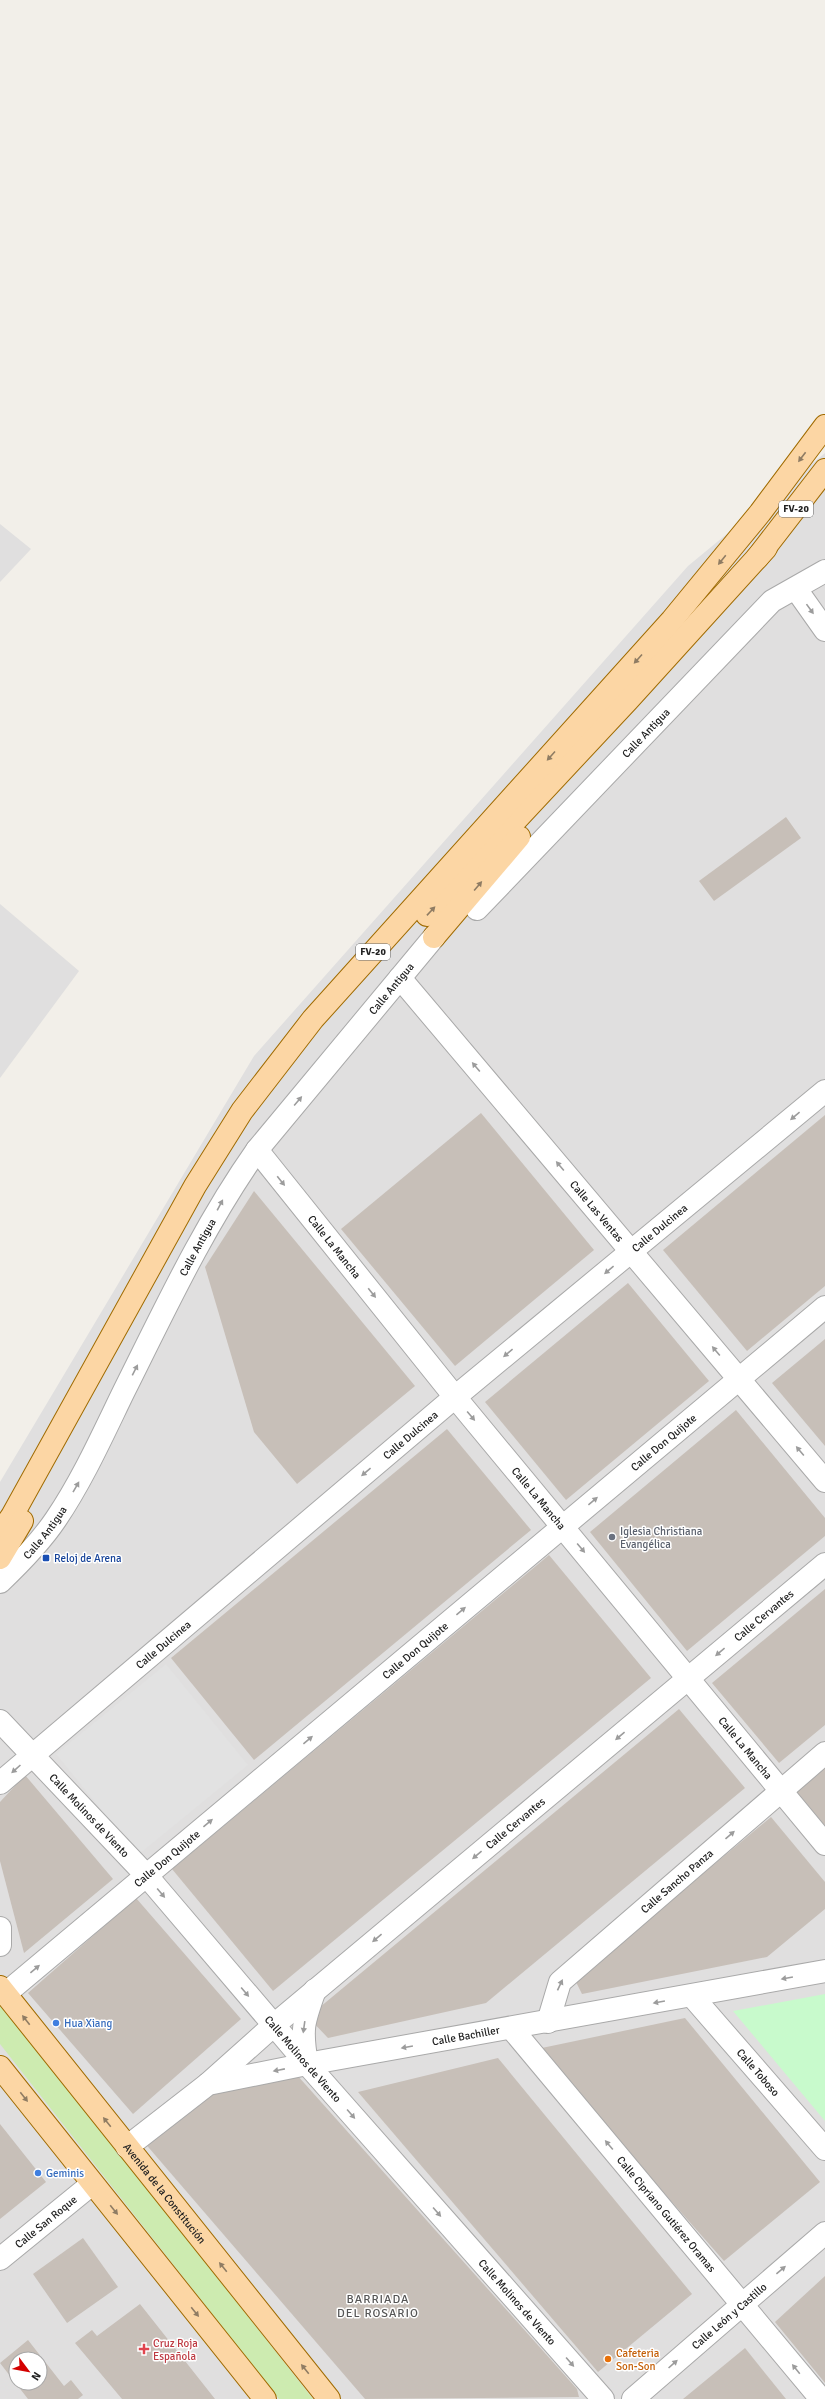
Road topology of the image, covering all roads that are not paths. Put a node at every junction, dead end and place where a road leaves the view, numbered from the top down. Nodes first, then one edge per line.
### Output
1 (825, 426) edge
2 (825, 470) edge
3 (766, 548) junction
4 (825, 571) edge
5 (796, 589) junction
6 (825, 630) edge
7 (477, 909) dead end
8 (434, 937) joint
9 (400, 978) junction
10 (825, 1091) edge
11 (257, 1150) junction
12 (632, 1251) junction
13 (825, 1307) edge
14 (739, 1378) junction
15 (456, 1397) junction
16 (825, 1480) edge
17 (562, 1526) junction
18 (0, 1533) edge
19 (0, 1558) edge
20 (825, 1564) edge
21 (0, 1582) edge
22 (689, 1679) junction
23 (0, 1722) edge
24 (32, 1754) junction
25 (825, 1754) edge
26 (0, 1783) edge
27 (781, 1791) junction
28 (825, 1844) edge
29 (146, 1875) junction
30 (0, 1928) edge
31 (0, 1945) edge
32 (825, 1971) edge
33 (315, 1990) junction
34 (2, 1991) edge
35 (692, 1996) junction
36 (548, 2022) junction
37 (274, 2025) junction
38 (512, 2029) junction
39 (307, 2064) junction
40 (0, 2067) edge
41 (208, 2084) junction
42 (127, 2147) junction
43 (825, 2150) edge
44 (92, 2184) junction
45 (825, 2233) edge
46 (0, 2260) edge
47 (742, 2303) junction
48 (265, 2399) edge
49 (329, 2399) edge
50 (603, 2399) edge
51 (633, 2399) edge
52 (821, 2399) edge

1 -> 18 main road, FV-20
2 - 3 main road, FV-20
8 -> 3 main road
19 -> 3 main road, FV-20
4 - 5 street, Calle Antigua
5 -> 6 street
5 - 7 street, Calle Antigua
8 - 9 street, Calle Antigua
11 -> 9 street, Calle Antigua
12 -> 9 street, Calle Las Ventas
10 -> 12 street, Calle Dulcinea
11 -> 15 street, Calle La Mancha
21 -> 11 street, Calle Antigua
14 -> 12 street, Calle Las Ventas
12 -> 15 street, Calle Dulcinea
13 - 14 street, Calle Don Quijote
16 -> 14 street, Calle Las Ventas
17 -> 14 street, Calle Don Quijote
15 -> 17 street, Calle La Mancha
15 -> 24 street, Calle Dulcinea
17 -> 22 street, Calle La Mancha
29 -> 17 street, Calle Don Quijote
20 -> 22 street, Calle Cervantes
22 - 27 street, Calle La Mancha
22 -> 33 street, Calle Cervantes
23 - 24 street, Calle Molinos de Viento
24 -> 26 street, Calle Dulcinea
24 - 29 street, Calle Molinos de Viento
25 - 27 street, Calle Sancho Panza
27 - 28 street, Calle La Mancha
36 -> 27 street, Calle Sancho Panza
34 -> 29 street, Calle Don Quijote
29 -> 37 street, Calle Molinos de Viento
30 - 31 street
32 -> 35 street, Calle Bachiller
33 - 37 street, Calle Cervantes
33 -> 39 street
42 -> 34 main road, Avenida de la Constitución
35 -> 36 street, Calle Bachiller
35 - 43 street, Calle Toboso
36 - 38 street, Calle Bachiller
37 - 39 street, Calle Molinos de Viento
37 - 41 street, Calle Cervantes
38 -> 39 street, Calle Bachiller
47 -> 38 street, Calle Cipriano Gutiérez Oramas
39 -> 41 street, Calle Bachiller
39 -> 50 street, Calle Molinos de Viento
40 -> 44 main road
41 - 42 street, Calle Bachiller
49 -> 42 main road, Avenida de la Constitución
44 - 46 street, Calle San Roque
44 -> 48 main road
47 -> 45 street, Calle León y Castillo
51 -> 47 street, Calle León y Castillo
52 -> 47 street, Calle Cipriano Gutiérez Oramas

